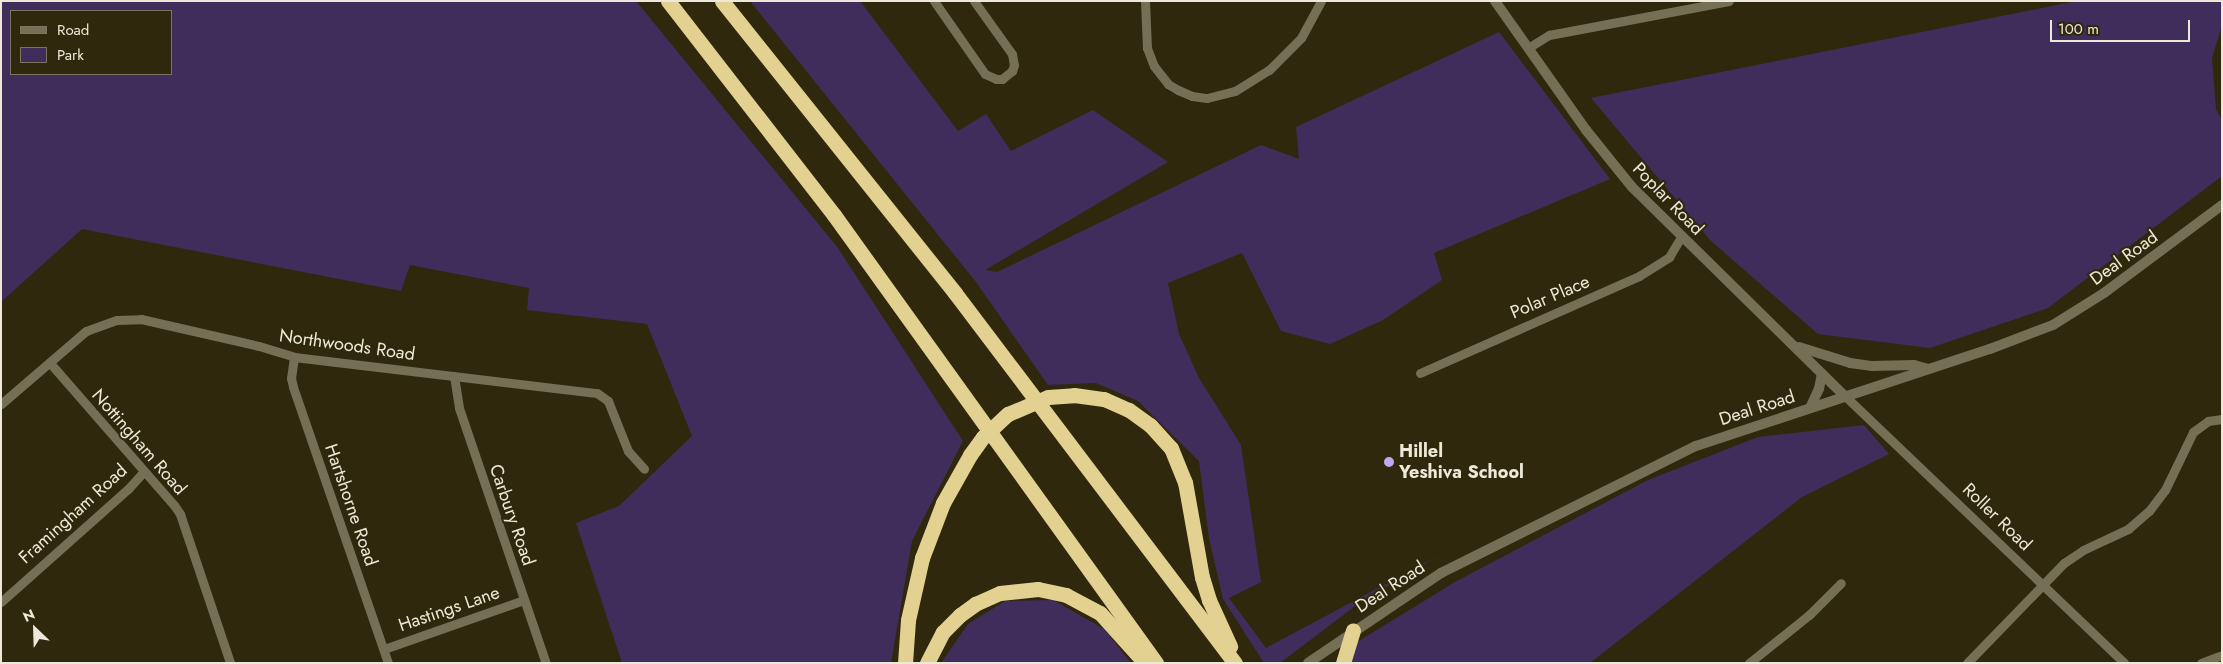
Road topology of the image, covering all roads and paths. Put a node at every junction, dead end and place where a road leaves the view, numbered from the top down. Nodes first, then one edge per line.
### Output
1 (668, 1) edge
2 (722, 1) edge
3 (934, 1) edge
4 (974, 1) edge
5 (1145, 1) edge
6 (1321, 1) edge
7 (1495, 1) edge
8 (1729, 1) edge
9 (1528, 48) junction
10 (2222, 205) edge
11 (1681, 237) junction
12 (1798, 347) junction
13 (294, 357) junction
14 (50, 362) junction
15 (1928, 369) junction
16 (1420, 373) dead end
17 (1822, 374) junction
18 (454, 376) junction
19 (1845, 396) junction
20 (1, 404) edge
21 (1810, 408) junction
22 (2222, 419) edge
23 (644, 469) dead end
24 (144, 471) junction
25 (1841, 583) dead end
26 (2043, 584) junction
27 (524, 600) junction
28 (1, 602) edge
29 (1353, 631) junction
30 (384, 649) junction
31 (2222, 655) edge
32 (230, 663) edge
33 (388, 663) edge
34 (546, 663) edge
35 (905, 663) edge
36 (927, 663) edge
37 (1146, 663) edge
38 (1156, 663) edge
39 (1237, 663) edge
40 (1308, 663) edge
41 (1343, 663) edge
42 (1749, 663) edge
43 (1967, 663) edge
44 (2124, 663) edge
45 (2201, 663) edge

1 - 38 highway
2 - 39 highway
3 - 4 street
5 - 6 street
7 - 9 street, Poplar Road
8 - 9 street
9 - 11 street, Poplar Road
10 - 15 street, Deal Road
11 - 12 street, Poplar Road
11 - 16 street, Polar Place
12 - 15 street
12 - 17 street, Poplar Road
13 - 14 street, Northwoods Road
13 - 18 street, Northwoods Road
13 - 30 street, Hartshorne Road
14 - 20 street, Northwoods Road
14 - 24 street, Nottingham Road
15 - 19 street, Deal Road
17 - 19 street, Poplar Road
17 - 21 street
18 - 23 street, Northwoods Road
18 - 27 street, Carbury Road
19 - 21 street, Deal Road
19 - 26 street, Roller Road
21 - 29 street, Deal Road
22 - 26 street
24 - 28 street, Framingham Road
24 - 32 street, Nottingham Road
25 - 42 street
26 - 43 street
26 - 44 street, Roller Road
27 - 30 street, Hastings Lane
27 - 34 street, Carbury Road
29 - 40 street, Deal Road
29 - 41 highway
30 - 33 street, Hartshorne Road
31 - 45 street
35 - 39 highway, bridge
36 - 37 highway

